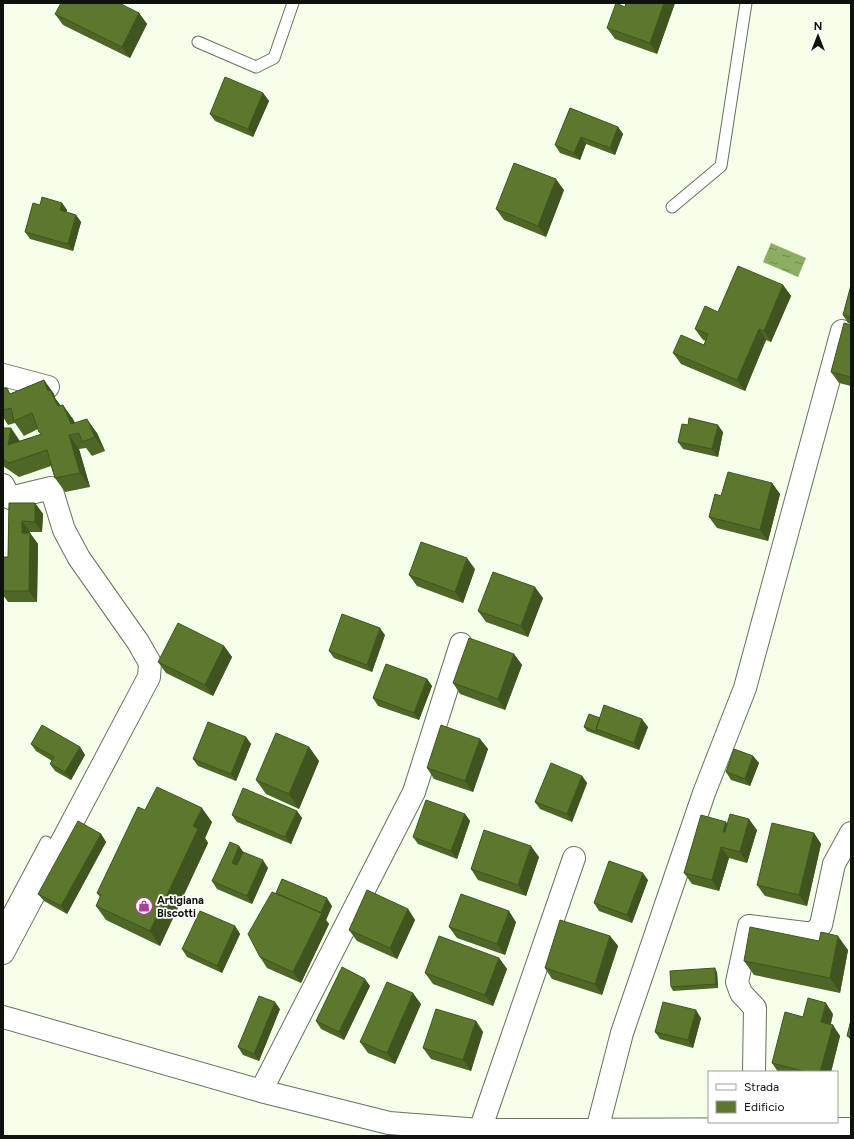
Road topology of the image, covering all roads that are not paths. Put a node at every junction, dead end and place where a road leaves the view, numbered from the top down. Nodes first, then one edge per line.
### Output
1 (293, 3) edge
2 (746, 3) edge
3 (198, 42) dead end
4 (672, 207) dead end
5 (842, 331) edge
6 (3, 375) edge
7 (48, 387) edge
8 (3, 485) edge
9 (461, 644) dead end
10 (851, 833) edge
11 (46, 842) dead end
12 (574, 858) dead end
13 (3, 922) edge
14 (3, 953) edge
15 (3, 1017) edge
16 (754, 1071) edge
17 (261, 1091) junction
18 (745, 1129) edge
19 (851, 1129) edge
20 (597, 1130) junction
21 (489, 1132) edge

1 - 3 lane
2 - 4 lane
5 - 20 street
6 - 7 street
8 - 14 street
9 - 17 street
10 - 16 street
11 - 13 lane
12 - 21 street
15 - 17 street
17 - 21 street
18 - 19 street
18 - 20 street
20 - 21 street

